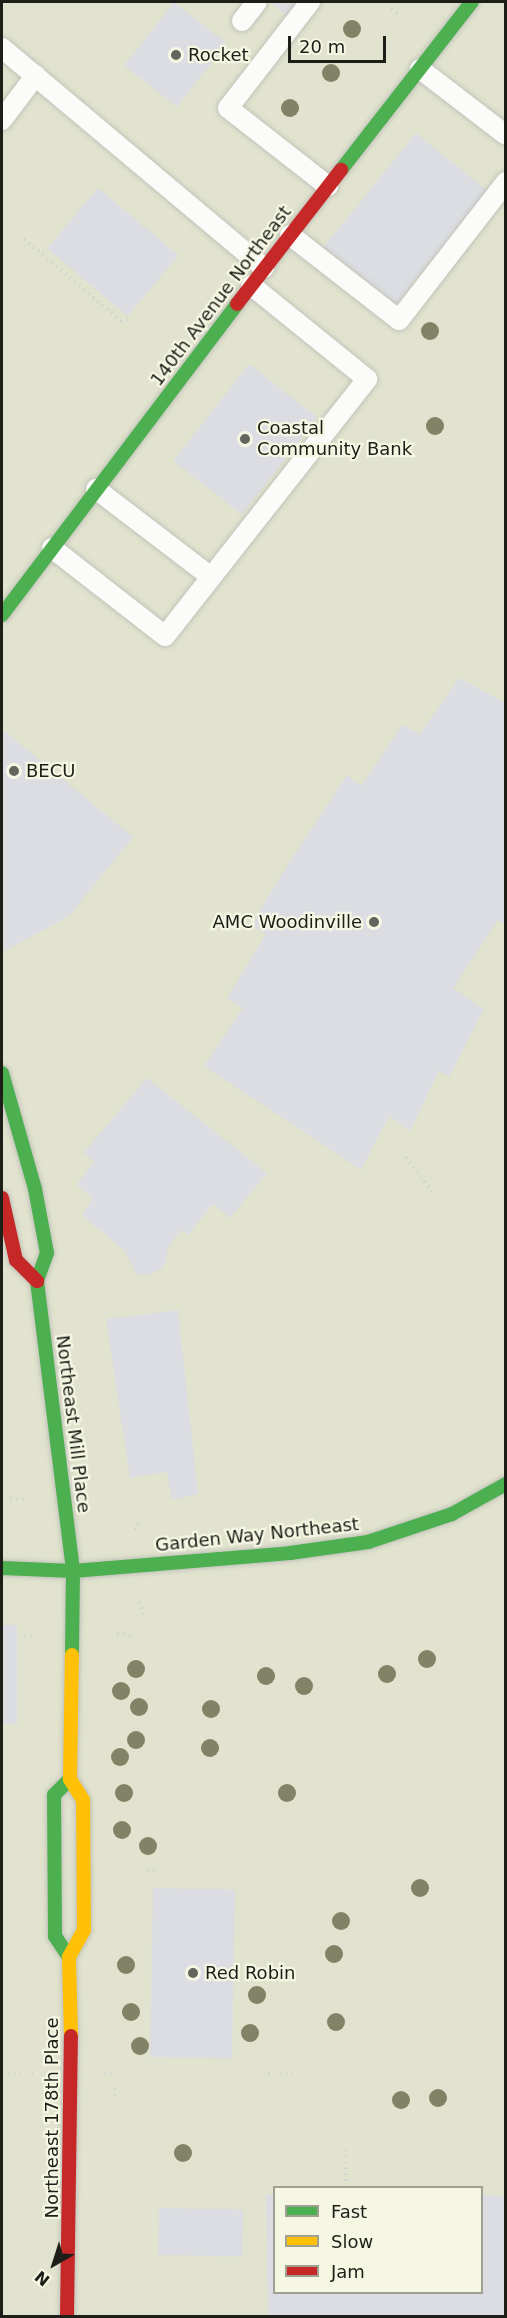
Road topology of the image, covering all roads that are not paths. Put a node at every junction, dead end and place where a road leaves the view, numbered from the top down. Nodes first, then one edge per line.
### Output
1 (257, 2) edge
2 (310, 2) edge
3 (472, 2) edge
4 (242, 21) dead end
5 (2, 48) edge
6 (420, 69) junction
7 (36, 75) junction
8 (2, 120) edge
9 (506, 135) edge
10 (506, 182) edge
11 (328, 186) junction
12 (290, 235) junction
13 (264, 268) junction
14 (251, 285) junction
15 (96, 489) junction
16 (52, 548) junction
17 (211, 577) junction
18 (2, 615) edge
19 (2, 1073) edge
20 (2, 1198) edge
21 (37, 1281) junction
22 (506, 1484) edge
23 (2, 1568) edge
24 (73, 1571) junction
25 (70, 1779) junction
26 (69, 1957) junction
27 (67, 2316) edge

1 - 4 lane
2 - 11 lane
3 - 6 street, 140th Avenue Northeast
5 - 7 lane
6 - 9 lane
6 - 11 street, 140th Avenue Northeast
7 - 8 lane
7 - 13 lane
10 - 12 lane
11 - 12 street, 140th Avenue Northeast
12 - 13 street, 140th Avenue Northeast
13 - 14 street, 140th Avenue Northeast
14 - 15 street, 140th Avenue Northeast
14 - 17 lane
15 - 16 street, 140th Avenue Northeast
15 - 17 lane
16 - 17 lane
16 - 18 street, 140th Avenue Northeast
19 - 21 street, Northeast Mill Place
20 - 21 street
21 - 24 street, Northeast Mill Place
22 - 24 street, Garden Way Northeast
23 - 24 street, Garden Way Northeast
24 - 25 street
25 - 26 street
25 - 26 street, Northeast 178th Place
26 - 27 street, Northeast 178th Place

